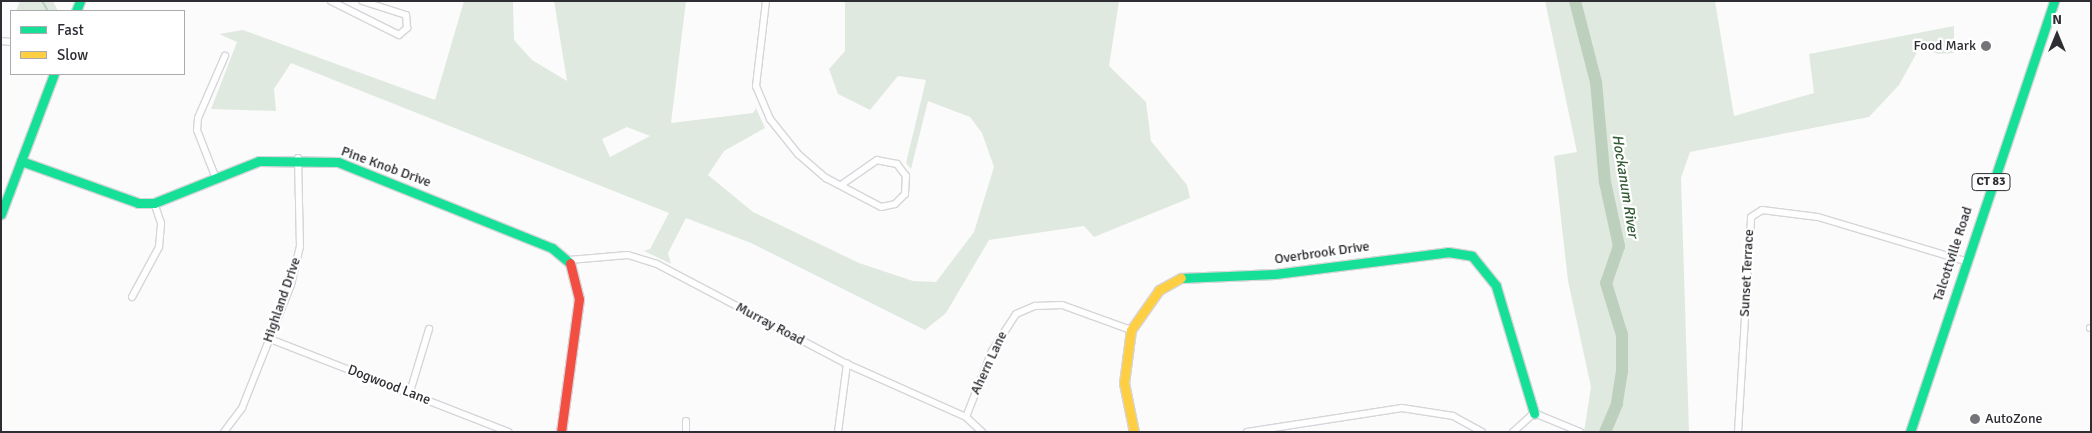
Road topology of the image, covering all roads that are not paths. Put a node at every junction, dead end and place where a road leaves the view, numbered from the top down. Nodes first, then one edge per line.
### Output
1 (331, 1) edge
2 (362, 1) edge
3 (766, 1) edge
4 (2054, 1) edge
5 (226, 56) dead end
6 (54, 75) edge
7 (298, 158) junction
8 (21, 161) junction
9 (215, 176) junction
10 (841, 185) junction
11 (154, 203) junction
12 (1, 214) edge
13 (569, 260) junction
14 (1964, 261) junction
15 (132, 297) dead end
16 (430, 329) dead end
17 (1131, 330) junction
18 (270, 339) junction
19 (847, 364) junction
20 (410, 392) junction
21 (1534, 413) junction
22 (966, 417) junction
23 (686, 421) dead end
24 (224, 432) edge
25 (508, 432) edge
26 (561, 432) edge
27 (686, 432) edge
28 (838, 432) edge
29 (982, 432) edge
30 (1134, 432) edge
31 (1247, 432) edge
32 (1482, 432) edge
33 (1513, 432) edge
34 (1580, 432) edge
35 (1738, 432) edge
36 (1910, 432) edge

1 - 2 street
3 - 10 street
4 - 14 street, Talcottville Road / CT 83
5 - 9 street
6 - 8 street
7 - 9 street, Pine Knob Drive
7 - 13 street, Pine Knob Drive
7 - 18 street, Highland Drive
8 - 11 street, Pine Knob Drive
8 - 12 street
9 - 11 street, Pine Knob Drive
10 - 10 street
11 - 15 street
13 - 19 street, Murray Road
13 - 26 street
14 - 35 street, Sunset Terrace
14 - 36 street, Talcottville Road / CT 83
16 - 20 street
17 - 21 street, Overbrook Drive
17 - 22 street, Ahern Lane
17 - 30 street, Overbrook Drive
18 - 20 street, Dogwood Lane
18 - 24 street, Highland Drive
19 - 22 street, Murray Road
19 - 28 street
20 - 25 street, Dogwood Lane
21 - 33 street
21 - 34 street
22 - 29 street
23 - 27 street
31 - 32 street

